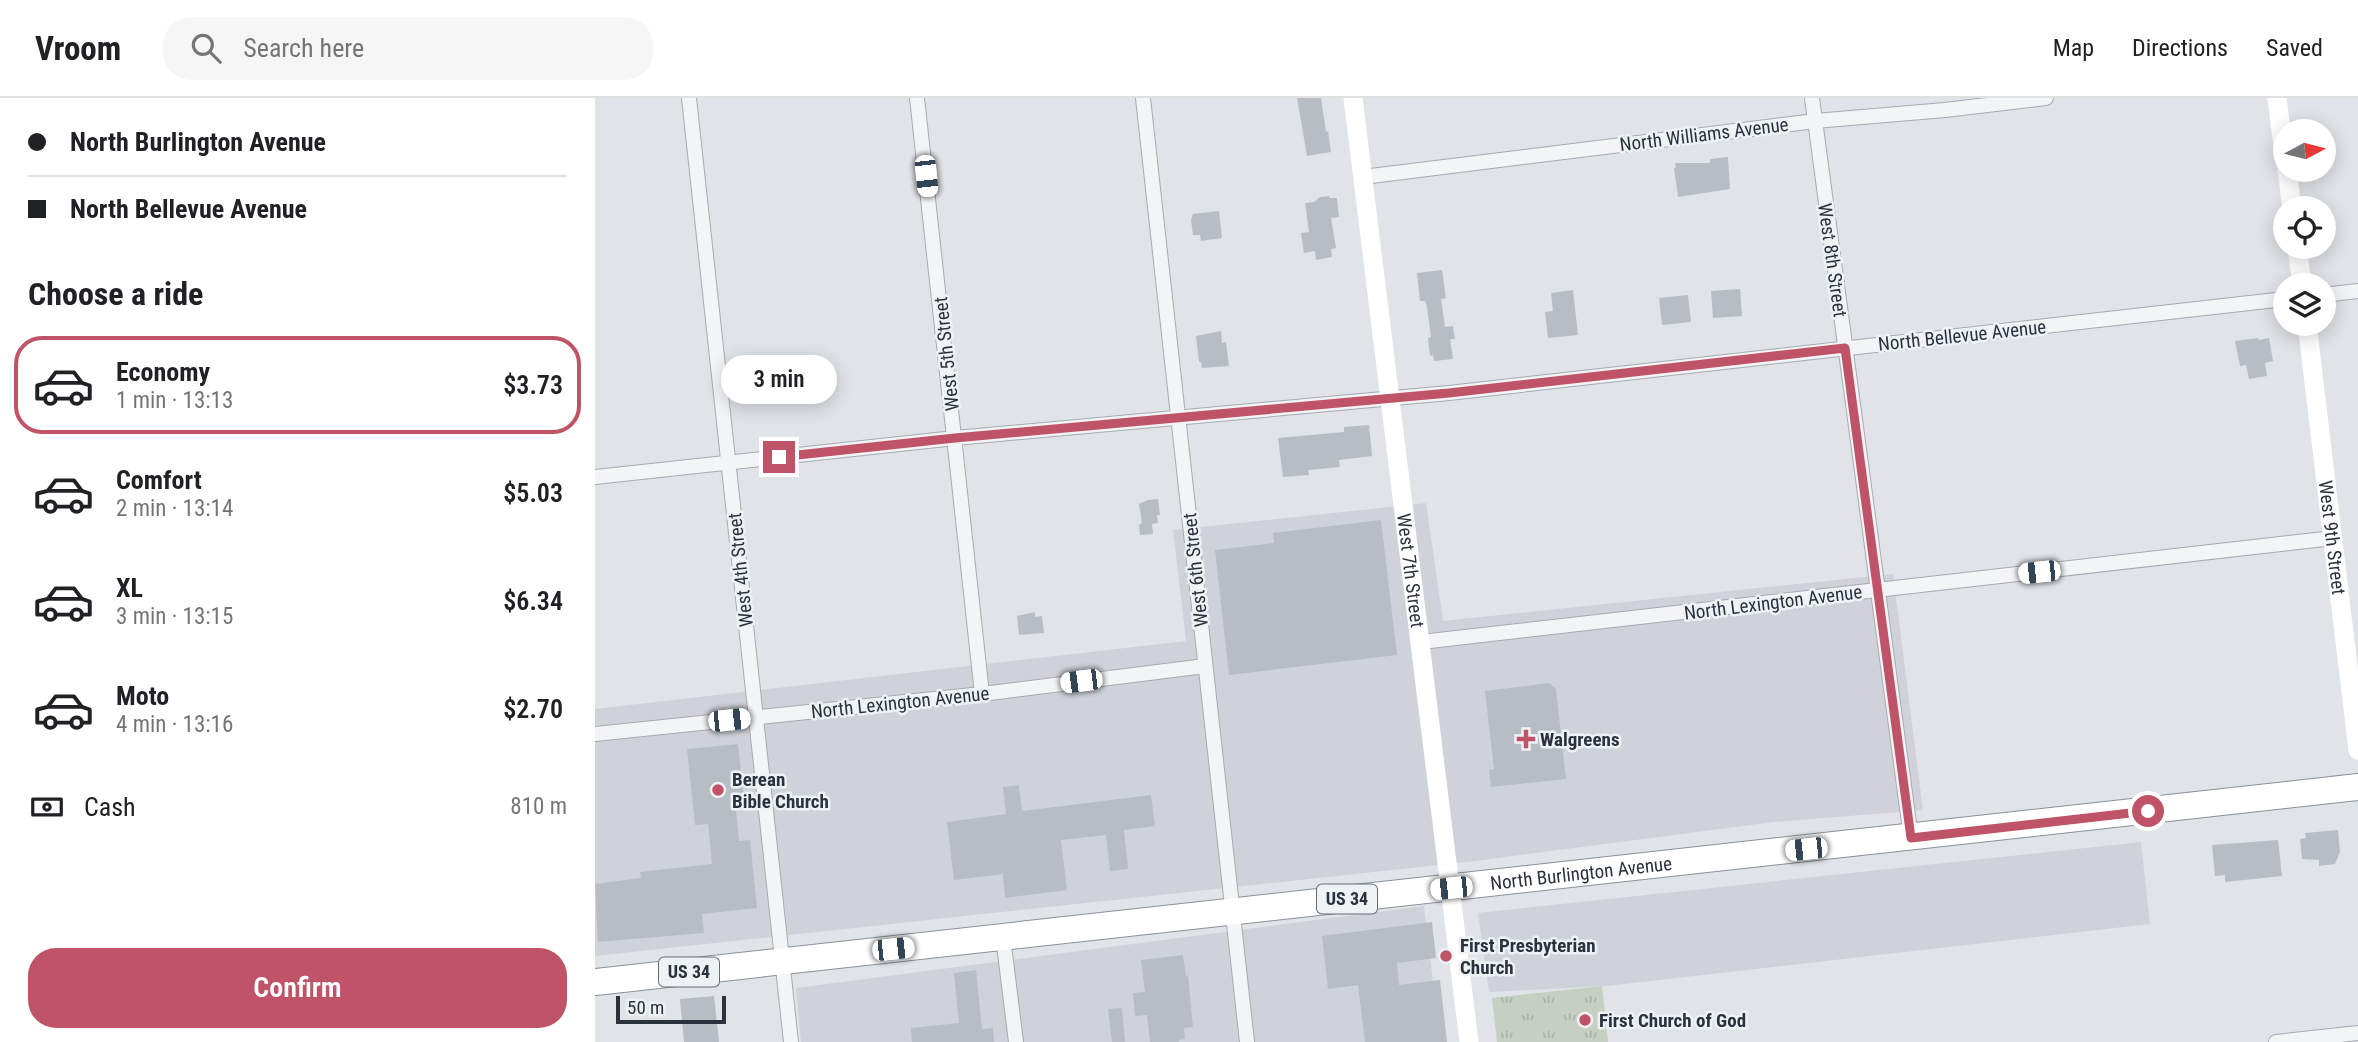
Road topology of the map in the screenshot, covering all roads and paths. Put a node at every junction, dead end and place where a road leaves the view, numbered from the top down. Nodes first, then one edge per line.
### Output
1 (689, 98) edge
2 (917, 98) edge
3 (1143, 98) edge
4 (1353, 98) edge
5 (1812, 98) edge
6 (2046, 98) edge
7 (2277, 98) edge
8 (2280, 119) edge
9 (1815, 121) junction
10 (1363, 177) junction
11 (2358, 291) edge
12 (2336, 294) edge
13 (2273, 300) edge
14 (2308, 336) edge
15 (1845, 348) junction
16 (1391, 398) junction
17 (1178, 419) junction
18 (955, 438) junction
19 (728, 463) junction
20 (595, 477) edge
21 (2333, 538) junction
22 (1879, 590) junction
23 (1421, 642) junction
24 (1205, 666) junction
25 (982, 694) junction
26 (756, 717) junction
27 (595, 734) edge
28 (2358, 750) edge
29 (2358, 787) edge
30 (1911, 838) junction
31 (1451, 888) junction
32 (1232, 911) junction
33 (1003, 937) junction
34 (782, 961) junction
35 (595, 982) edge
36 (2358, 1033) edge
37 (791, 1042) edge
38 (1016, 1042) edge
39 (1247, 1042) edge
40 (1469, 1042) edge
41 (2276, 1042) edge

1 - 19 street, West 4th Street
2 - 18 street, West 5th Street
3 - 17 street, West 6th Street
4 - 10 main road, West 7th Street
5 - 9 street, West 8th Street
6 - 9 street, North Williams Avenue
7 - 8 main road
9 - 10 street, North Williams Avenue
9 - 15 street, West 8th Street
10 - 16 main road, West 7th Street
11 - 12 street
13 - 15 street, North Bellevue Avenue
14 - 21 main road, West 9th Street
15 - 16 street, North Bellevue Avenue
15 - 22 street, West 8th Street
16 - 17 street, North Bellevue Avenue
16 - 23 main road, West 7th Street
17 - 18 street, North Bellevue Avenue
17 - 24 street, West 6th Street
18 - 19 street, North Bellevue Avenue
18 - 25 street, West 5th Street
19 - 20 street, North Bellevue Avenue
19 - 26 street, West 4th Street
21 - 22 street, North Lexington Avenue
21 - 28 main road, West 9th Street
22 - 23 street, North Lexington Avenue
22 - 30 street, West 8th Street
23 - 31 main road, West 7th Street
24 - 25 street, North Lexington Avenue
24 - 32 street, West 6th Street
25 - 26 street, North Lexington Avenue
26 - 27 street, North Lexington Avenue
26 - 34 street, West 4th Street
29 - 30 highway, North Burlington Avenue / US 34
30 - 31 highway, North Burlington Avenue / US 34
31 - 32 highway, North Burlington Avenue / US 34
31 - 40 main road, West 7th Street
32 - 33 highway, North Burlington Avenue / US 34
32 - 39 street, West 6th Street
33 - 34 highway, North Burlington Avenue / US 34
33 - 38 street
34 - 35 highway, North Burlington Avenue / US 34
34 - 37 street, West 4th Street
36 - 41 street

